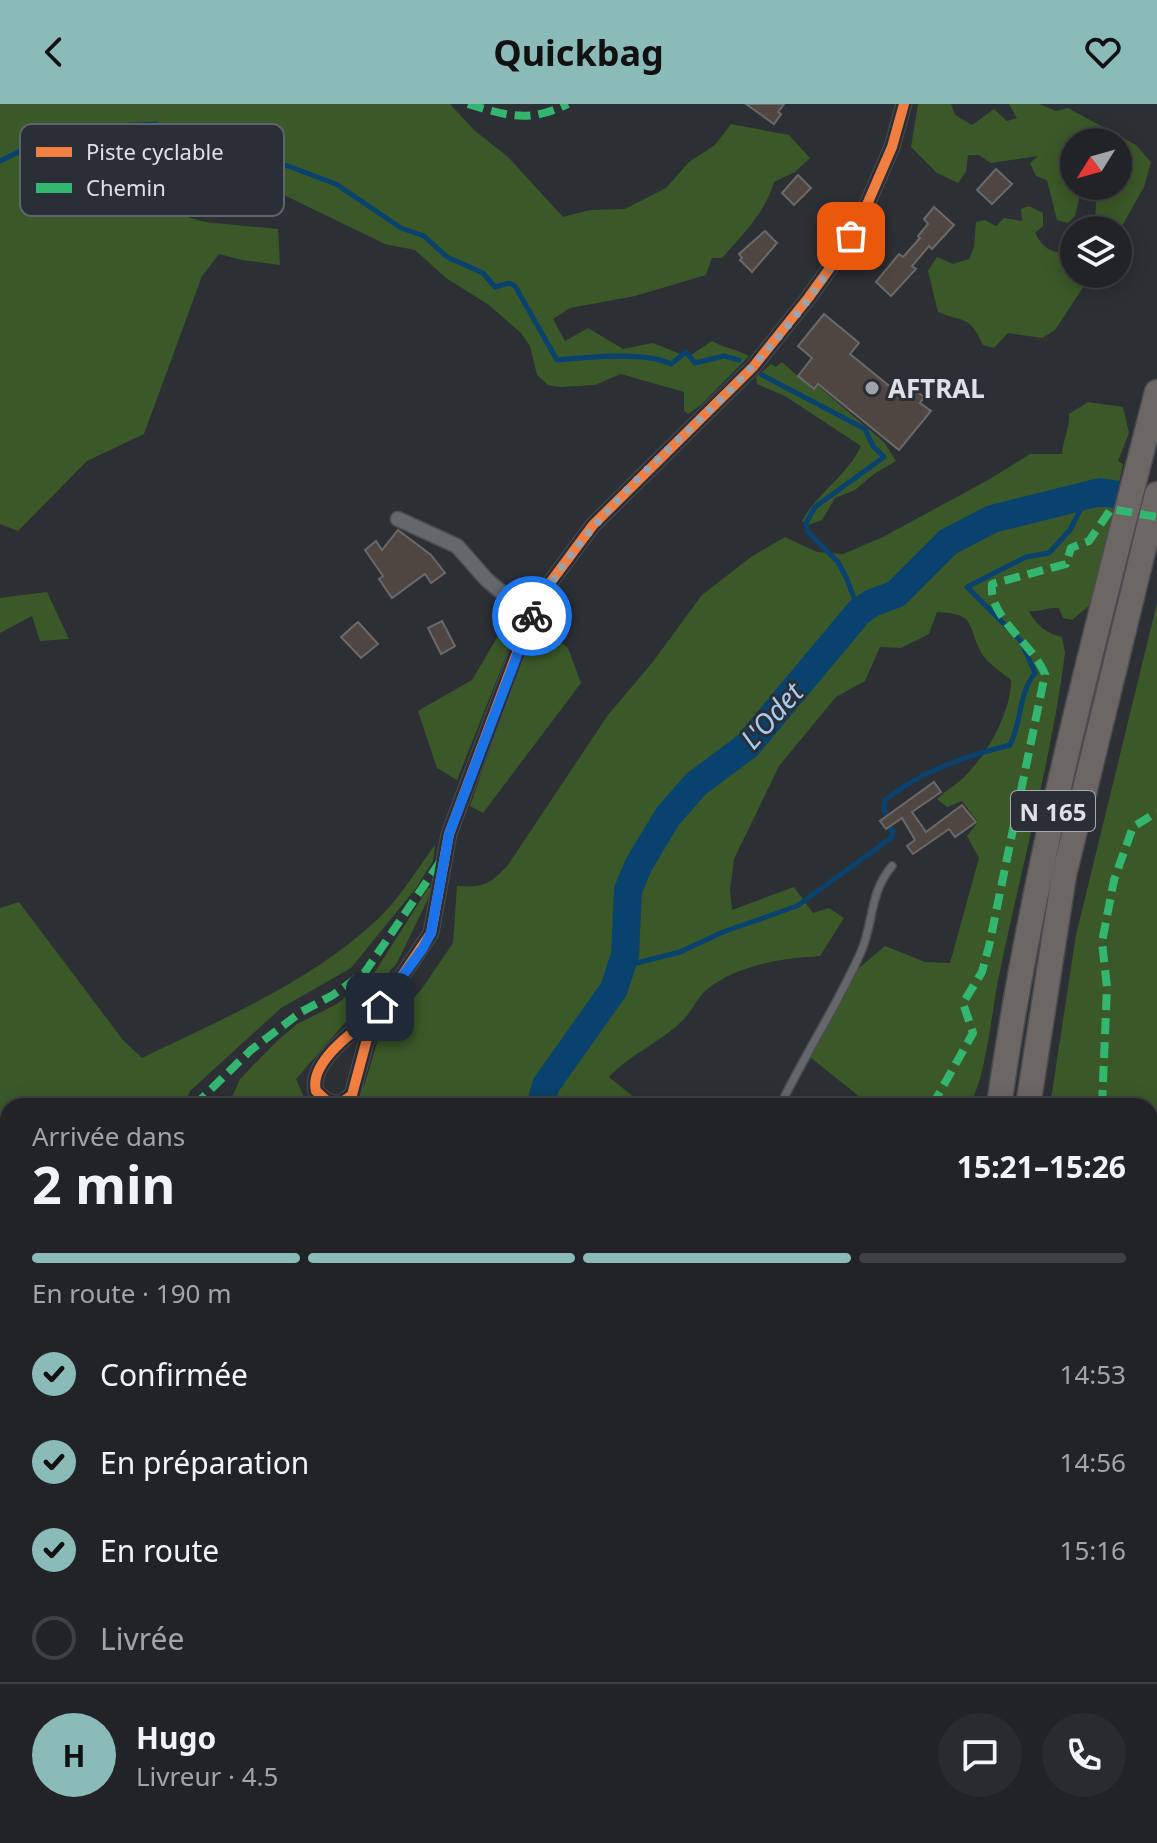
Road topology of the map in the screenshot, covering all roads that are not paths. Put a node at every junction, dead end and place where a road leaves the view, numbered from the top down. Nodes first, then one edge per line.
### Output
1 (904, 104) edge
2 (1157, 392) edge
3 (1157, 494) edge
4 (398, 519) dead end
5 (531, 617) junction
6 (892, 866) dead end
7 (372, 1020) junction
8 (324, 1098) edge
9 (348, 1098) edge
10 (784, 1098) edge
11 (1000, 1098) edge
12 (1029, 1098) edge

1 - 5 street
2 - 11 highway, N 165
3 - 12 highway, N 165
4 - 5 street
5 - 7 street
6 - 10 lane
7 - 8 street
7 - 9 street

